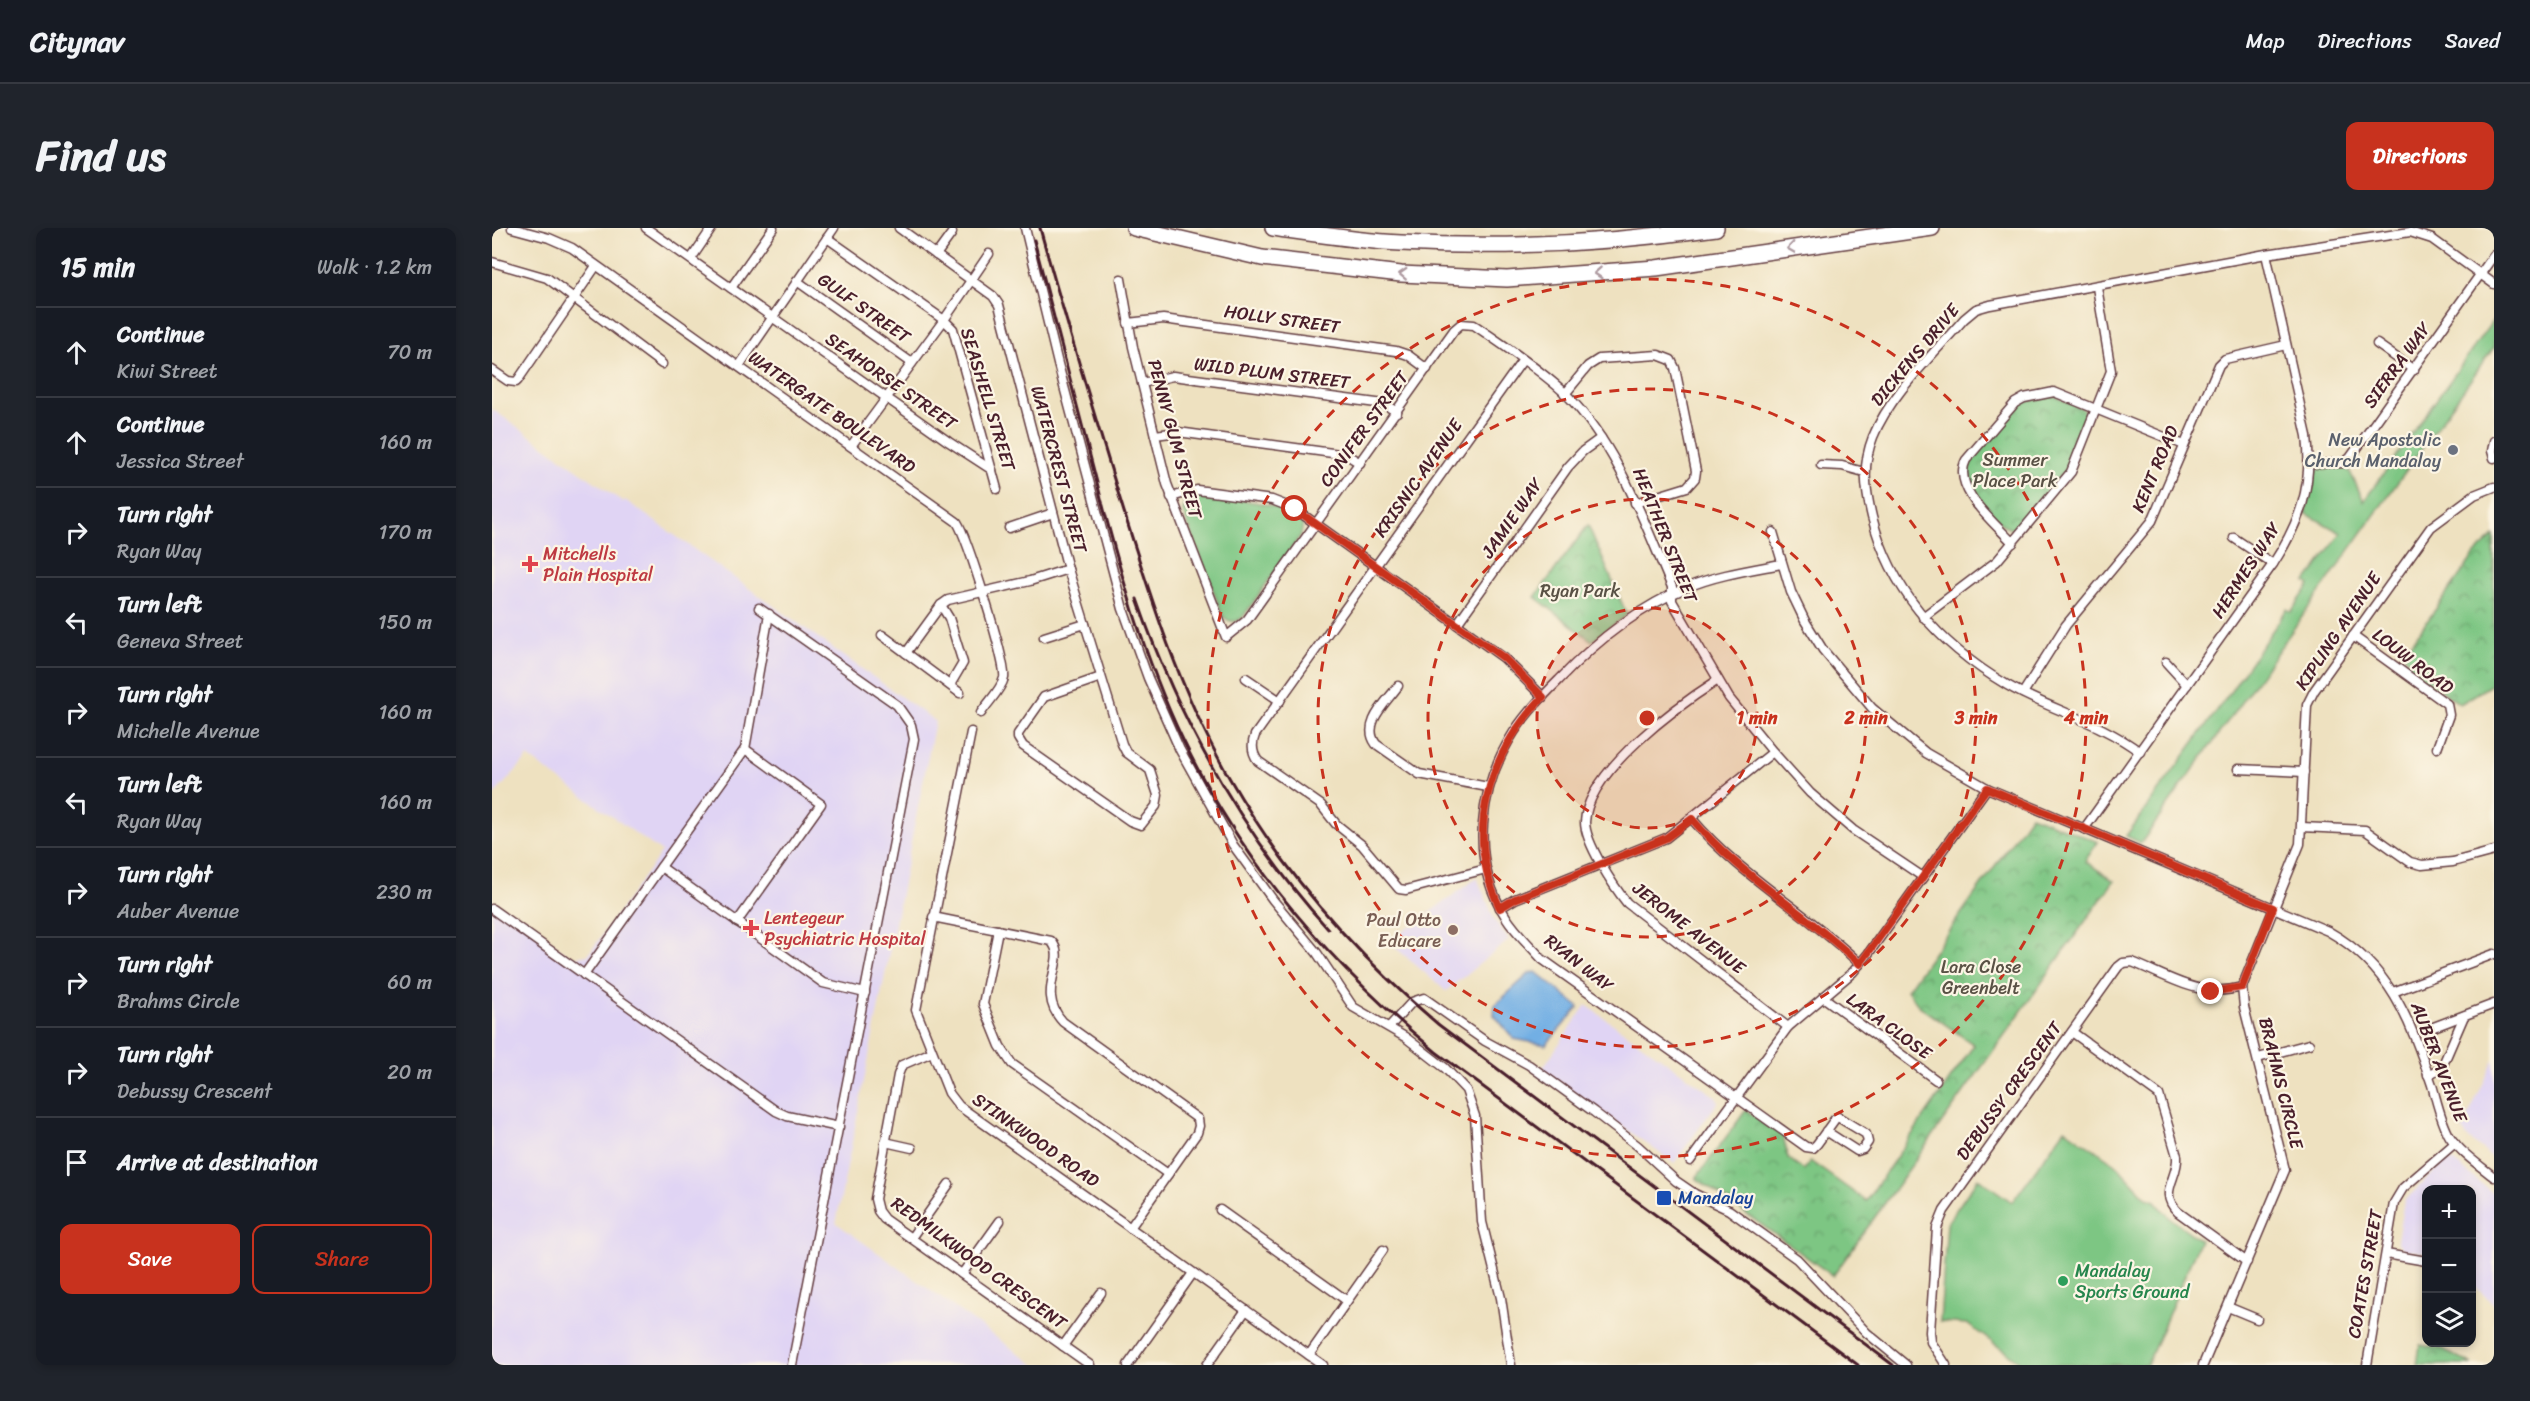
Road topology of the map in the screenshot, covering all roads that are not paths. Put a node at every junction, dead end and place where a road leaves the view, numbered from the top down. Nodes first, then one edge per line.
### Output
1 (512, 228) edge
2 (712, 228) edge
3 (773, 228) edge
4 (834, 228) edge
5 (899, 228) edge
6 (1025, 228) edge
7 (1134, 228) edge
8 (1273, 228) edge
9 (1716, 228) edge
10 (1932, 228) edge
11 (650, 229) edge
12 (952, 233) dead end
13 (827, 238) junction
14 (989, 254) dead end
15 (2265, 254) junction
16 (936, 255) junction
17 (2494, 255) edge
18 (691, 259) junction
19 (492, 262) edge
20 (596, 266) junction
21 (2481, 274) junction
22 (971, 279) junction
23 (1121, 279) dead end
24 (797, 281) junction
25 (2494, 284) edge
26 (2097, 286) junction
27 (731, 288) junction
28 (573, 299) junction
29 (773, 317) junction
30 (944, 320) junction
31 (1128, 323) junction
32 (2377, 344) dead end
33 (2286, 345) junction
34 (1522, 361) junction
35 (912, 363) junction
36 (662, 364) dead end
37 (739, 366) junction
38 (1426, 369) junction
39 (492, 370) edge
40 (2414, 370) junction
41 (1142, 382) junction
42 (1565, 394) junction
43 (885, 397) junction
44 (2097, 409) junction
45 (1397, 412) junction
46 (1155, 435) junction
47 (1601, 438) junction
48 (2494, 441) edge
49 (2184, 445) junction
50 (851, 446) junction
51 (2494, 458) edge
52 (1360, 463) junction
53 (2309, 464) junction
54 (1821, 465) dead end
55 (992, 470) junction
56 (1864, 472) junction
57 (2494, 487) edge
58 (997, 489) dead end
59 (1171, 497) junction
60 (1635, 503) junction
61 (1053, 513) junction
62 (1316, 524) junction
63 (1009, 528) dead end
64 (1773, 532) dead end
65 (2234, 538) dead end
66 (2013, 543) junction
67 (1780, 564) junction
68 (2273, 564) junction
69 (1375, 567) junction
70 (1068, 569) junction
71 (982, 590) junction
72 (1672, 594) junction
73 (941, 605) junction
74 (759, 608) dead end
75 (769, 614) junction
76 (1923, 617) junction
77 (1085, 624) junction
78 (1456, 624) junction
79 (882, 635) dead end
80 (2353, 636) junction
81 (1044, 637) dead end
82 (1226, 637) joint
83 (906, 653) junction
84 (2166, 662) dead end
85 (1101, 678) junction
86 (1246, 678) dead end
87 (1718, 680) junction
88 (950, 685) junction
89 (2187, 685) junction
90 (1398, 686) dead end
91 (960, 693) dead end
92 (2023, 693) junction
93 (1543, 697) junction
94 (1280, 701) junction
95 (981, 712) dead end
96 (971, 732) dead end
97 (2437, 748) dead end
98 (745, 749) junction
99 (1773, 752) junction
100 (2140, 752) junction
101 (2238, 769) dead end
102 (2304, 772) junction
103 (1488, 787) junction
104 (1987, 788) junction
105 (1692, 819) junction
106 (2302, 827) junction
107 (2084, 829) junction
108 (2494, 850) edge
109 (1602, 864) junction
110 (661, 867) junction
111 (1486, 869) junction
112 (1923, 877) junction
113 (1500, 908) junction
114 (2273, 908) junction
115 (492, 909) edge
116 (933, 917) junction
117 (737, 922) junction
118 (998, 930) junction
119 (2494, 954) edge
120 (1860, 964) junction
121 (584, 975) junction
122 (2242, 987) junction
123 (2393, 992) junction
124 (865, 993) junction
125 (1823, 997) junction
126 (2494, 1004) edge
127 (2464, 1016) junction
128 (1389, 1027) junction
129 (1788, 1027) junction
130 (2431, 1028) dead end
131 (2072, 1032) junction
132 (2309, 1044) dead end
133 (932, 1052) junction
134 (2258, 1058) junction
135 (2428, 1075) junction
136 (1936, 1080) dead end
137 (1736, 1098) junction
138 (839, 1127) junction
139 (1826, 1131) junction
140 (885, 1142) junction
141 (2455, 1143) junction
142 (912, 1148) dead end
143 (1690, 1161) dead end
144 (1168, 1174) junction
145 (2494, 1177) edge
146 (949, 1184) dead end
147 (1220, 1210) dead end
148 (1000, 1221) dead end
149 (1130, 1228) junction
150 (911, 1238) junction
151 (1383, 1250) dead end
152 (2386, 1254) junction
153 (2422, 1260) edge
154 (2247, 1262) junction
155 (1193, 1273) junction
156 (962, 1274) junction
157 (1101, 1293) dead end
158 (1346, 1300) junction
159 (2228, 1307) junction
160 (1246, 1310) junction
161 (2257, 1319) dead end
162 (1064, 1346) junction
163 (1309, 1355) junction
164 (792, 1365) edge
165 (1090, 1365) edge
166 (1128, 1365) edge
167 (1207, 1365) edge
168 (1323, 1365) edge
169 (1511, 1365) edge
170 (1906, 1365) edge
171 (1946, 1365) edge
172 (2203, 1365) edge
173 (2367, 1365) edge

1 - 20 street, WATERGATE BOULEVARD
2 - 18 street
3 - 27 street
4 - 13 street
5 - 16 street, WATERCREST STREET
6 - 128 street
10 -> 7 highway
8 - 9 highway
11 - 18 street
12 - 16 street
13 - 24 street
13 - 30 street
14 - 22 street
15 - 21 street, DICKENS DRIVE
15 - 26 street, DICKENS DRIVE
15 - 33 street, HERMES WAY
16 - 22 street, WATERCREST STREET
17 - 21 street, SIERRA WAY
18 - 27 street
19 - 28 street
20 - 28 street
20 - 37 street, WATERGATE BOULEVARD
21 - 25 street, DICKENS DRIVE
21 - 40 street, SIERRA WAY
22 - 30 street
22 - 61 street, WATERCREST STREET
23 - 31 street, PENNY GUM STREET
24 - 29 street
24 - 35 street, GULF STREET
26 - 44 street
26 - 56 street, DICKENS DRIVE
27 - 29 street
28 - 36 street
28 - 39 street
29 - 37 street
29 - 43 street, SEAHORSE STREET
30 - 35 street
30 - 55 street, SEASHELL STREET
31 - 38 street, HOLLY STREET
31 - 41 street, PENNY GUM STREET
32 - 40 street
33 - 49 street, KENT ROAD
33 - 53 street, HERMES WAY
34 - 38 street, CONIFER STREET
34 - 42 street, HEATHER STREET
34 - 69 street, KRISNIC AVENUE
35 - 43 street
37 - 50 street, WATERGATE BOULEVARD
38 - 45 street, CONIFER STREET
40 - 53 street, SIERRA WAY
41 - 45 street, WILD PLUM STREET
41 - 46 street, PENNY GUM STREET
42 - 47 street, HEATHER STREET
42 - 60 street
43 - 50 street
43 - 55 street, SEAHORSE STREET
44 - 49 street
44 - 66 street
44 - 66 street
45 - 52 street, CONIFER STREET
46 - 52 street
46 - 59 street, PENNY GUM STREET
47 - 60 street, HEATHER STREET
47 - 78 street, JAMIE WAY
48 - 51 street
49 - 92 street, KENT ROAD
50 - 71 street, WATERGATE BOULEVARD
52 - 62 street, CONIFER STREET
53 - 68 street, HERMES WAY
54 - 56 street
55 - 58 street, SEASHELL STREET
56 - 76 street, DICKENS DRIVE
57 - 80 street, KIPLING AVENUE
59 - 62 street
59 - 82 street, PENNY GUM STREET
60 - 72 street, HEATHER STREET
61 - 63 street
61 - 70 street, WATERCREST STREET
62 - 69 street
62 - 82 street, CONIFER STREET
64 - 67 street, AUBER AVENUE
65 - 68 street
66 - 76 street
67 - 72 street, RYAN WAY
67 - 104 street, AUBER AVENUE
68 - 89 street, HERMES WAY
69 - 78 street
69 - 94 street, KRISNIC AVENUE
70 - 71 street
70 - 77 street, WATERCREST STREET
71 - 73 street
71 - 95 street, WATERGATE BOULEVARD
72 - 87 street, HEATHER STREET
72 - 93 street, RYAN WAY
73 - 83 street
73 - 88 street
74 - 75 street
75 - 98 street
75 - 124 street
76 - 92 street, DICKENS DRIVE
77 - 81 street
77 - 85 street, WATERCREST STREET
78 - 93 street
79 - 83 street
80 - 97 street, LOUW ROAD
80 - 102 street, KIPLING AVENUE
83 - 88 street
84 - 89 street
85 - 85 street, WATERCREST STREET
86 - 94 street
87 - 99 street, HEATHER STREET
87 - 109 street, JEROME AVENUE
88 - 91 street
89 - 100 street, HERMES WAY
90 - 103 street
92 - 100 street, DICKENS DRIVE
93 - 103 street, RYAN WAY
94 - 111 street, KRISNIC AVENUE
96 - 116 street, STINKWOOD ROAD
98 - 110 street
98 - 117 street
99 - 105 street
99 - 112 street, HEATHER STREET
100 - 107 street, HERMES WAY
101 - 102 street
102 - 106 street, KIPLING AVENUE
103 - 111 street, RYAN WAY
104 - 107 street, AUBER AVENUE
104 - 112 street
105 - 109 street
105 - 120 street
106 - 108 street
106 - 114 street, KIPLING AVENUE
107 - 114 street, AUBER AVENUE
109 - 113 street
109 - 129 street, JEROME AVENUE
110 - 117 street
110 - 121 street
111 - 113 street, RYAN WAY
112 - 120 street
113 - 137 street, RYAN WAY
114 - 122 street
114 - 123 street, AUBER AVENUE
115 - 121 street
116 - 118 street
116 - 133 street, STINKWOOD ROAD
117 - 124 street
118 - 144 street
118 - 144 street
119 - 123 street
120 - 125 street
121 - 138 street
122 - 131 street, DEBUSSY CRESCENT
122 - 134 street, BRAHMS CIRCLE
123 - 135 street, AUBER AVENUE
124 - 138 street
125 - 129 street
125 - 136 street, LARA CLOSE
126 - 127 street
127 - 130 street
127 - 135 street
128 - 169 street
128 - 170 street
129 - 137 street
131 - 154 street
131 - 171 street, DEBUSSY CRESCENT
132 - 134 street
133 - 140 street, REDMILKWOOD CRESCENT
133 - 149 street, STINKWOOD ROAD
134 - 154 street, BRAHMS CIRCLE
135 - 141 street, AUBER AVENUE
137 - 139 street, RYAN WAY
137 - 143 street
138 - 164 street
139 - 139 street
140 - 142 street
140 - 150 street, REDMILKWOOD CRESCENT
141 - 145 street, AUBER AVENUE
141 - 152 street, COATES STREET
144 - 149 street
146 - 150 street
147 - 158 street
148 - 156 street
149 - 155 street, STINKWOOD ROAD
150 - 156 street, REDMILKWOOD CRESCENT
151 - 158 street
152 - 153 street
152 - 173 street, COATES STREET
154 - 159 street, BRAHMS CIRCLE
155 - 160 street, STINKWOOD ROAD
155 - 166 street
156 - 162 street, REDMILKWOOD CRESCENT
157 - 162 street
158 - 163 street
159 - 161 street
159 - 172 street, BRAHMS CIRCLE
160 - 163 street, STINKWOOD ROAD
160 - 167 street
162 - 165 street, REDMILKWOOD CRESCENT
163 - 168 street, STINKWOOD ROAD

